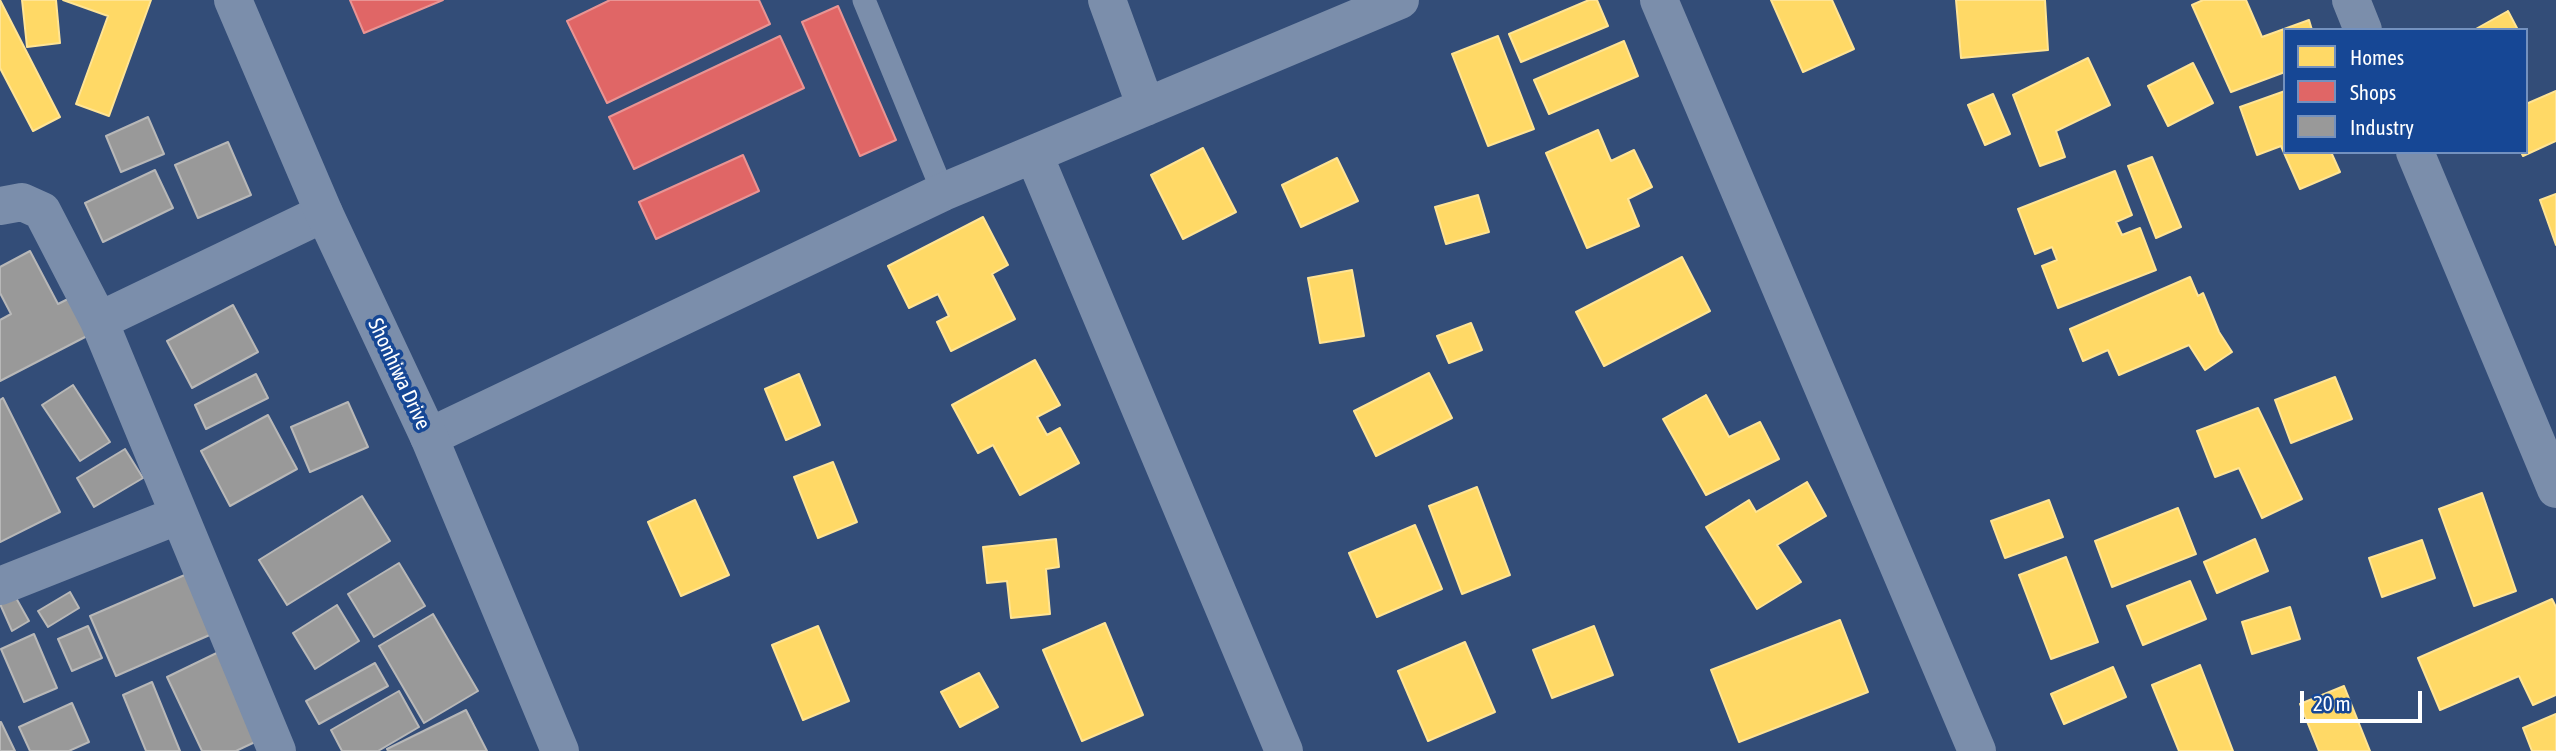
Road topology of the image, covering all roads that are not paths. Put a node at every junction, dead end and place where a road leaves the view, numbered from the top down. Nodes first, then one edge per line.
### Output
1 (233, 0) edge
2 (864, 0) edge
3 (1107, 0) edge
4 (1400, 0) edge
5 (1659, 0) edge
6 (2351, 0) edge
7 (2362, 28) edge
8 (1146, 107) junction
9 (2416, 154) edge
10 (1034, 155) junction
11 (943, 192) junction
12 (0, 206) edge
13 (324, 213) junction
14 (99, 321) junction
15 (429, 437) junction
16 (2556, 489) edge
17 (179, 515) junction
18 (0, 586) edge
19 (276, 751) edge
20 (560, 751) edge
21 (1284, 751) edge
22 (1977, 751) edge

1 - 13 street, Shonhiwa Drive
2 - 11 lane
3 - 8 street
4 - 8 street
5 - 22 street
6 - 7 street
8 - 10 street
9 - 16 street
10 - 11 street
10 - 21 street
11 - 15 street
12 - 14 street
13 - 14 street
13 - 15 street, Shonhiwa Drive
14 - 17 street
15 - 20 street, Shonhiwa Drive
17 - 18 street
17 - 19 street

